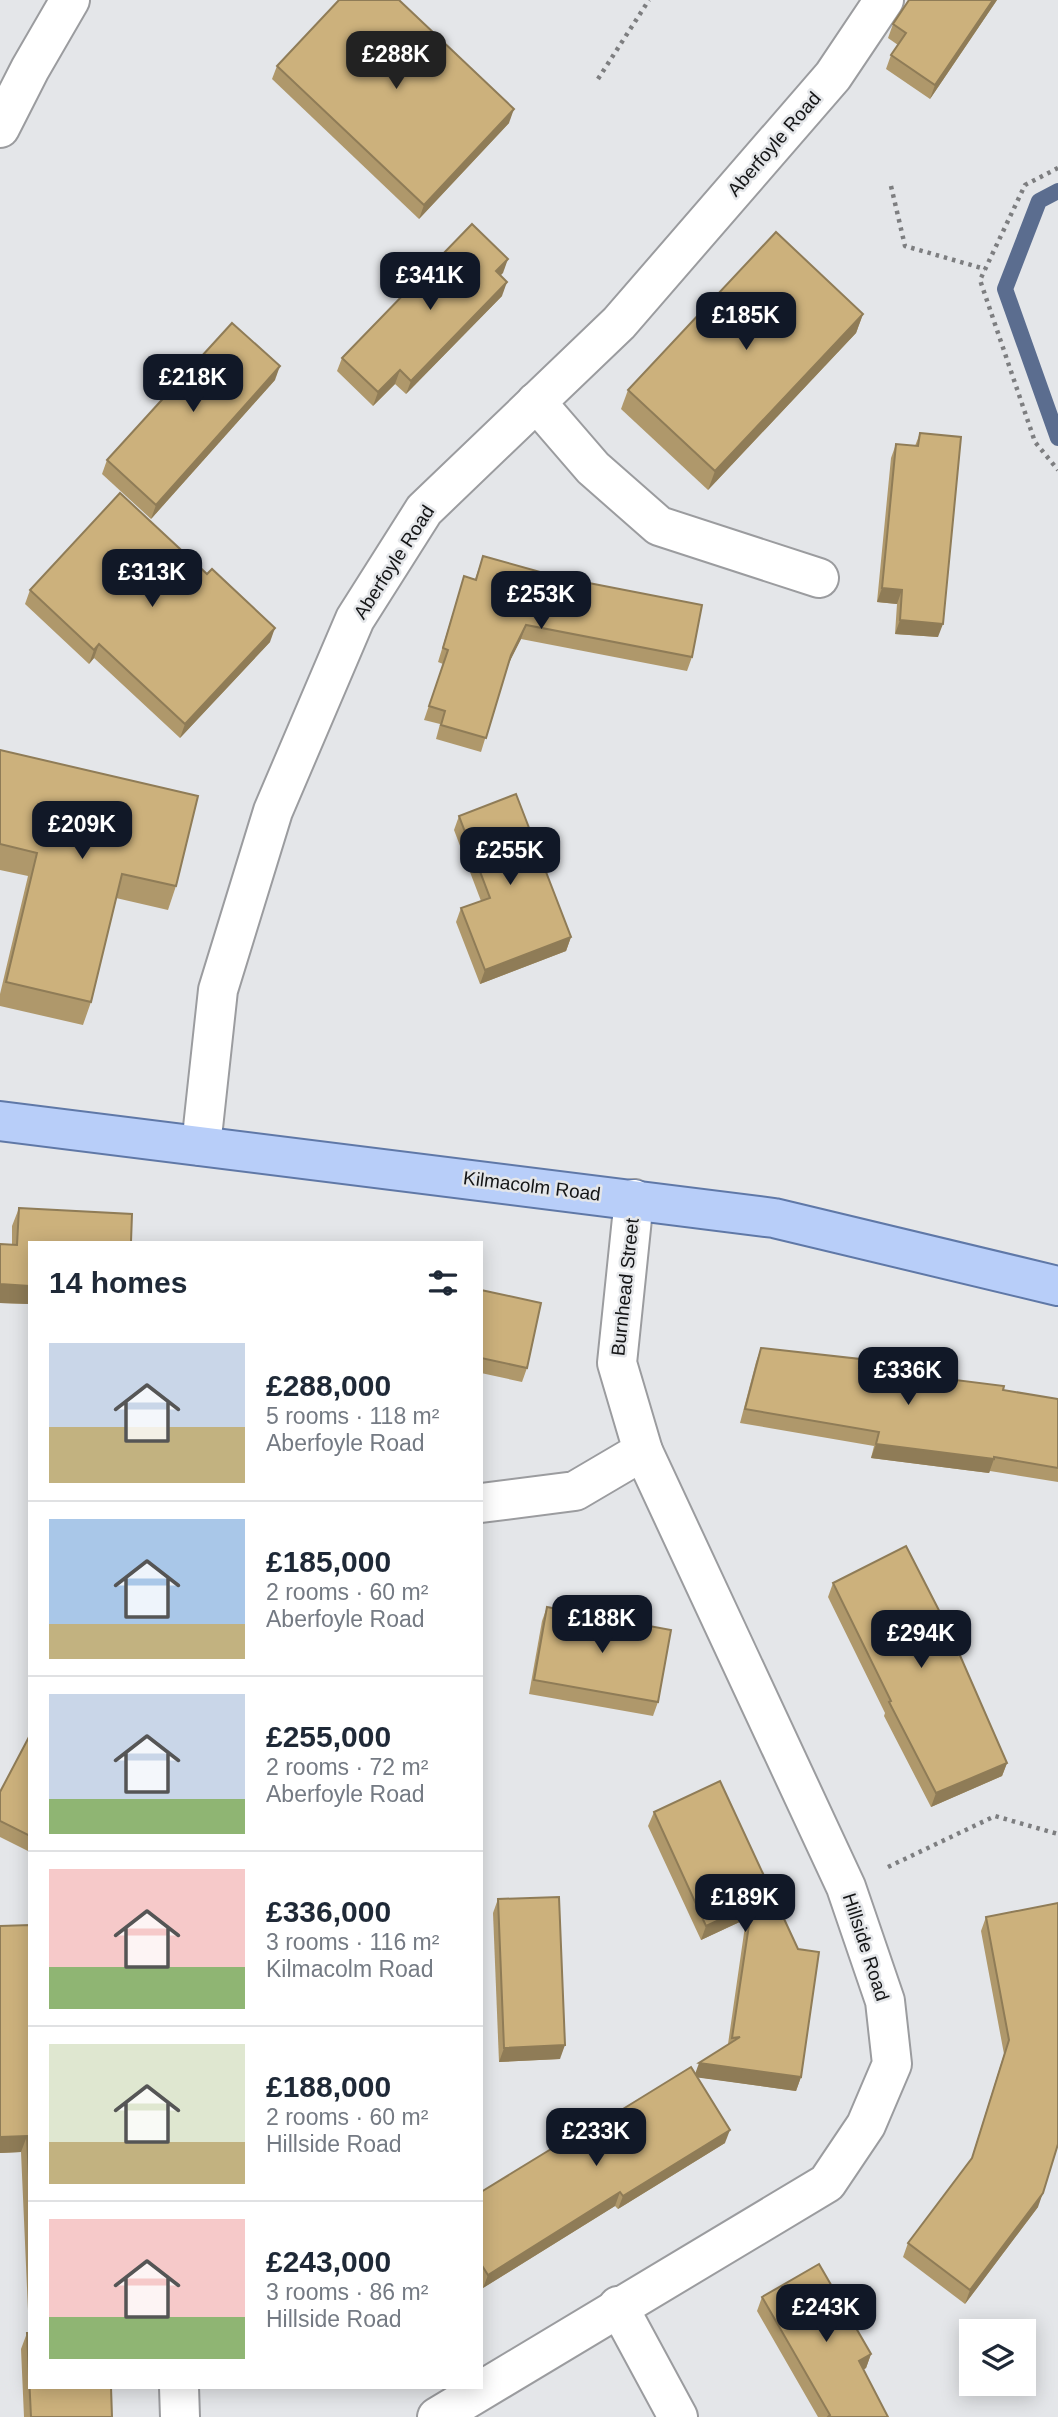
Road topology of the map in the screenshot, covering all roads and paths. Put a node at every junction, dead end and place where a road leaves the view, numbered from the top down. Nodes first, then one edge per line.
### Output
1 (70, 0) edge
2 (649, 0) edge
3 (884, 0) edge
4 (598, 79) dead end
5 (0, 128) edge
6 (1058, 168) edge
7 (891, 186) dead end
8 (985, 269) junction
9 (536, 402) junction
10 (1058, 470) edge
11 (820, 578) dead end
12 (0, 1121) edge
13 (201, 1146) junction
14 (634, 1199) junction
15 (1058, 1286) edge
16 (643, 1451) junction
17 (483, 1503) edge
18 (1058, 1834) edge
19 (846, 1887) junction
20 (618, 2306) junction
21 (483, 2388) edge
22 (179, 2389) edge
23 (482, 2389) edge
24 (180, 2417) edge
25 (436, 2417) edge
26 (678, 2417) edge

1 - 5 street
2 - 4 path
3 - 9 street, Aberfoyle Road
6 - 8 path
7 - 8 path
8 - 10 path
9 - 11 street
9 - 13 street, Aberfoyle Road
12 - 13 main road, Kilmacolm Road
13 - 14 main road, Kilmacolm Road
14 - 15 main road, Kilmacolm Road
14 - 16 street, Burnhead Street
16 - 17 street
16 - 19 street, Hillside Road
18 - 19 path
19 - 20 street, Hillside Road
20 - 21 street, Hillside Road
20 - 26 street
22 - 24 street
23 - 25 street, Hillside Road

